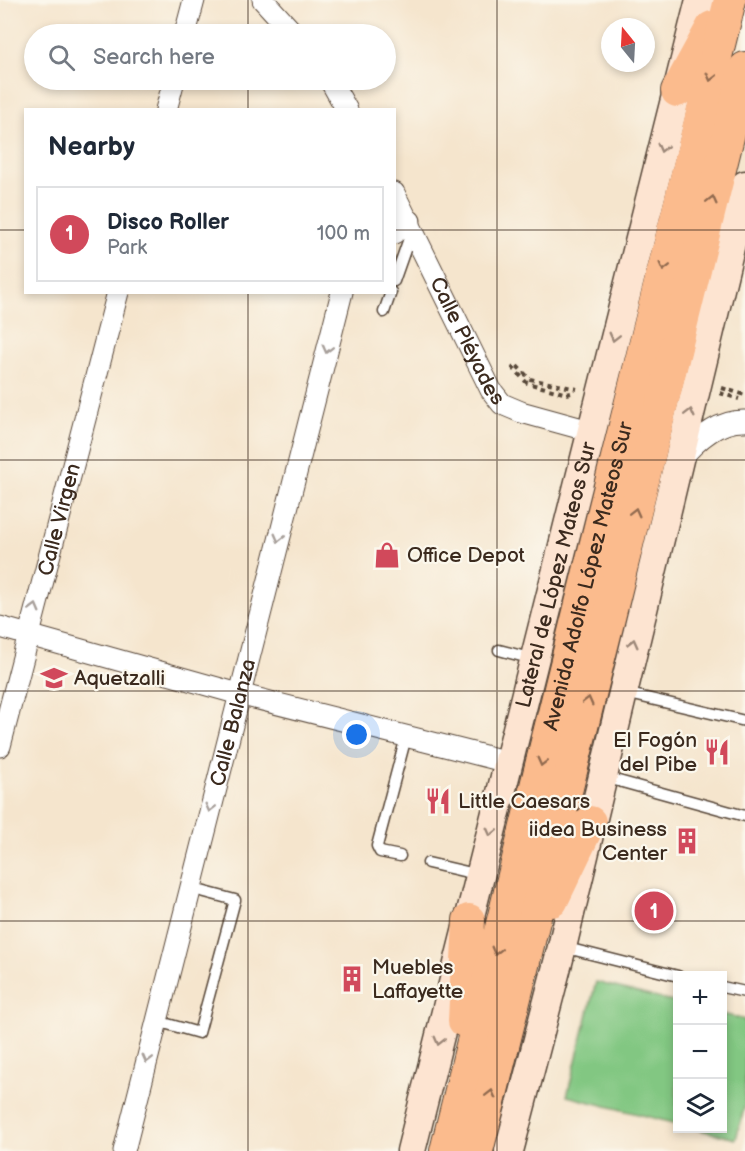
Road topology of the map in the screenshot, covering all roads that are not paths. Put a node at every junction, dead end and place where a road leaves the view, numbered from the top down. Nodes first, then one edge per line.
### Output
1 (194, 0) edge
2 (262, 0) edge
3 (700, 0) edge
4 (728, 0) edge
5 (188, 24) edge
6 (285, 24) edge
7 (745, 68) edge
8 (171, 90) edge
9 (336, 90) edge
10 (677, 91) junction
11 (167, 108) edge
12 (346, 108) edge
13 (745, 184) edge
14 (396, 199) edge
15 (406, 227) edge
16 (396, 272) edge
17 (117, 294) edge
18 (341, 294) edge
19 (390, 294) edge
20 (384, 312) dead end
21 (745, 421) edge
22 (590, 431) junction
23 (677, 464) junction
24 (0, 627) edge
25 (28, 635) junction
26 (499, 650) dead end
27 (534, 659) junction
28 (622, 692) junction
29 (239, 694) junction
30 (745, 721) edge
31 (406, 736) junction
32 (0, 746) edge
33 (508, 762) junction
34 (601, 777) junction
35 (745, 816) edge
36 (590, 822) junction
37 (400, 856) dead end
38 (428, 863) dead end
39 (480, 875) junction
40 (190, 888) junction
41 (469, 921) junction
42 (562, 947) junction
43 (525, 958) junction
44 (673, 975) edge
45 (727, 988) edge
46 (745, 993) edge
47 (157, 1021) junction
48 (460, 1094) junction
49 (124, 1151) edge
50 (411, 1151) edge
51 (446, 1151) edge
52 (477, 1151) edge
53 (509, 1151) edge

1 - 5 street
2 - 6 street
3 - 10 main road, Lateral de López Mateos Sur
4 - 10 main road
4 -> 48 main road, Avenida Adolfo López Mateos Sur
43 -> 7 main road, Avenida Adolfo López Mateos Sur
8 - 11 street
9 - 12 street
10 -> 22 main road, Lateral de López Mateos Sur
23 -> 13 main road
14 - 15 street, Calle Pléyades
15 - 16 lane
15 - 22 street, Calle Pléyades
25 -> 17 street, Calle Virgen
18 -> 29 street, Calle Balanza
19 - 20 lane
21 - 23 street
22 - 27 main road, Lateral de López Mateos Sur
28 -> 23 main road
24 - 25 street
25 - 29 street
25 - 32 street, Calle Virgen
26 - 27 lane
27 - 33 main road, Lateral de López Mateos Sur
28 - 30 lane
28 - 34 main road
29 - 31 street
29 -> 40 street, Calle Balanza
31 - 33 street
31 - 37 lane
33 -> 39 main road, Lateral de López Mateos Sur
34 - 35 lane
34 - 36 main road
36 - 42 main road
36 - 43 main road
38 - 39 lane
39 - 41 main road, Lateral de López Mateos Sur
40 - 47 street, Calle Balanza
40 - 47 lane
41 - 48 main road
41 -> 50 main road, Lateral de López Mateos Sur
42 - 44 lane
42 - 53 main road
52 -> 43 main road, Avenida Adolfo López Mateos Sur
45 - 46 lane
47 -> 49 street, Calle Balanza
48 - 51 main road, Avenida Adolfo López Mateos Sur

